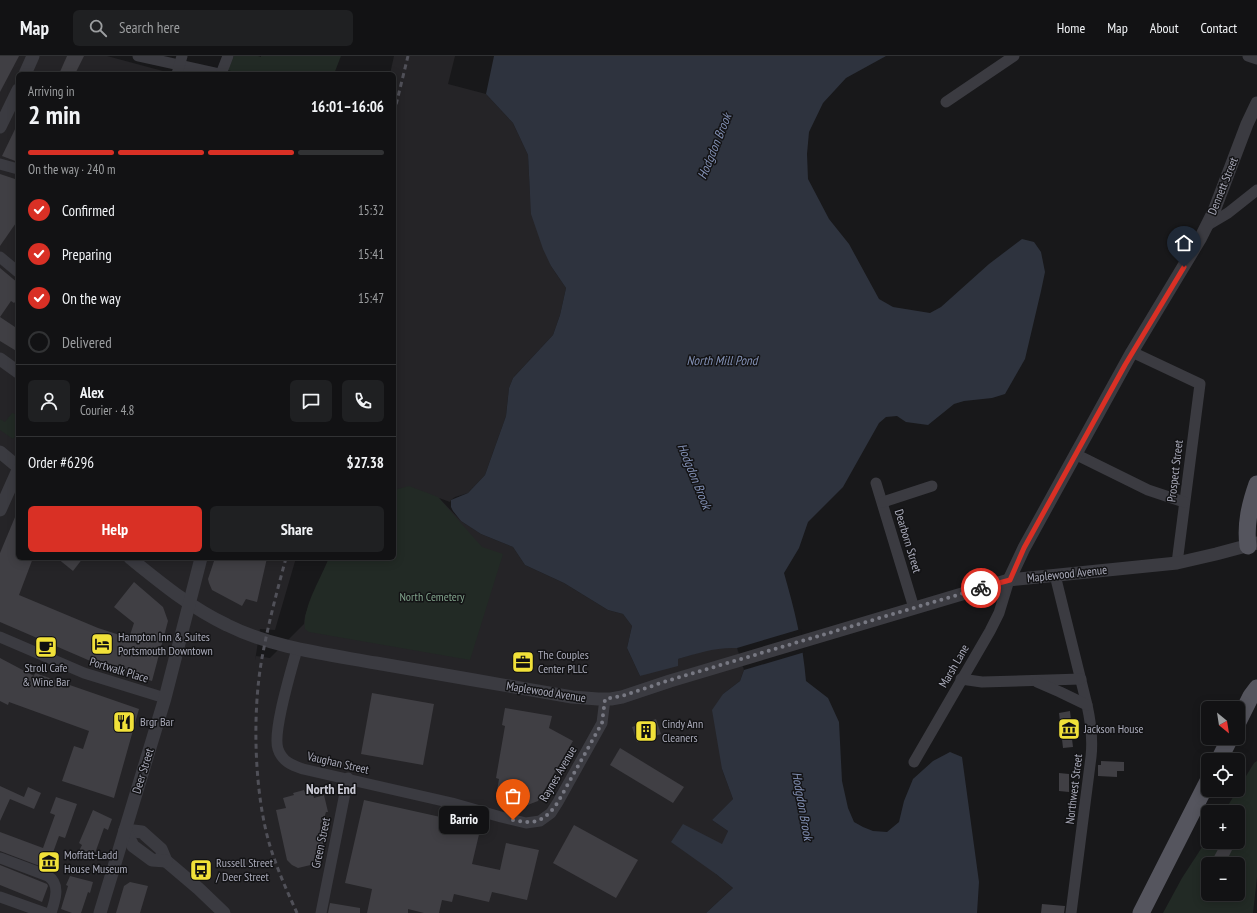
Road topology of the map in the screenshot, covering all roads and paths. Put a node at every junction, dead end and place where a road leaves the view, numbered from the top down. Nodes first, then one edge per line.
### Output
1 (33, 56) edge
2 (138, 56) edge
3 (228, 56) edge
4 (1014, 56) edge
5 (1248, 56) edge
6 (1257, 59) edge
7 (179, 65) edge
8 (26, 72) edge
9 (212, 72) edge
10 (222, 72) edge
11 (16, 97) edge
12 (946, 102) dead end
13 (1257, 103) edge
14 (0, 127) edge
15 (0, 164) edge
16 (16, 168) edge
17 (1257, 190) edge
18 (1206, 226) junction
19 (0, 257) edge
20 (16, 270) edge
21 (1132, 352) junction
22 (0, 359) edge
23 (16, 371) edge
24 (0, 452) edge
25 (1075, 454) junction
26 (16, 466) edge
27 (16, 473) edge
28 (876, 483) dead end
29 (1257, 484) edge
30 (932, 486) dead end
31 (883, 502) junction
32 (1184, 502) junction
33 (0, 510) edge
34 (1252, 545) edge
35 (132, 560) edge
36 (201, 560) edge
37 (1177, 563) junction
38 (1055, 575) junction
39 (1010, 580) junction
40 (189, 604) junction
41 (914, 608) junction
42 (0, 637) edge
43 (298, 649) junction
44 (1257, 677) edge
45 (961, 679) junction
46 (1081, 679) junction
47 (1032, 681) junction
48 (1254, 692) edge
49 (165, 698) junction
50 (605, 699) junction
51 (1087, 706) junction
52 (1245, 709) edge
53 (914, 762) dead end
54 (348, 778) junction
55 (1201, 795) edge
56 (501, 817) joint
57 (125, 830) junction
58 (0, 858) edge
59 (0, 896) edge
60 (44, 913) edge
61 (51, 913) edge
62 (100, 913) edge
63 (224, 913) edge
64 (322, 913) edge
65 (1071, 913) edge
66 (1141, 913) edge

1 - 8 street
2 - 7 street
3 - 10 street
4 - 12 street
5 - 6 street
7 - 9 street
11 - 14 street
13 - 18 street, Dennett Street
15 - 16 street
17 - 18 street
18 - 21 street, Dennett Street
19 - 20 street
21 - 25 street, Dennett Street
21 - 32 street, Prospect Street
22 - 23 street
24 - 26 street
25 - 32 street
25 - 39 street, Dennett Street
27 - 33 street
28 - 31 street, Dearborn Street
29 - 34 main road
30 - 31 street
31 - 41 street, Dearborn Street
32 - 37 street, Prospect Street
34 - 37 street, Maplewood Avenue
35 - 40 street, Maplewood Avenue
36 - 40 street, Deer Street
37 - 38 street, Maplewood Avenue
38 - 39 street, Maplewood Avenue
38 - 46 street, Northwest Street
39 - 41 street, Maplewood Avenue
39 - 45 street, Marsh Lane
40 - 43 street, Maplewood Avenue
40 - 49 street, Deer Street
41 - 50 street, Maplewood Avenue
42 - 49 street, Portwalk Place
43 - 50 street, Maplewood Avenue
43 - 54 street, Vaughan Street
44 - 48 main road
45 - 47 street
45 - 53 street, Marsh Lane
46 - 47 street
46 - 51 street, Northwest Street
47 - 51 street
48 - 52 main road
49 - 57 street, Deer Street
50 - 56 street, Raynes Avenue
51 - 65 street, Northwest Street
54 - 56 street, Vaughan Street
54 - 64 street, Green Street
55 - 66 main road
57 - 62 street, Deer Street
57 - 63 street
58 - 61 street
59 - 60 street

